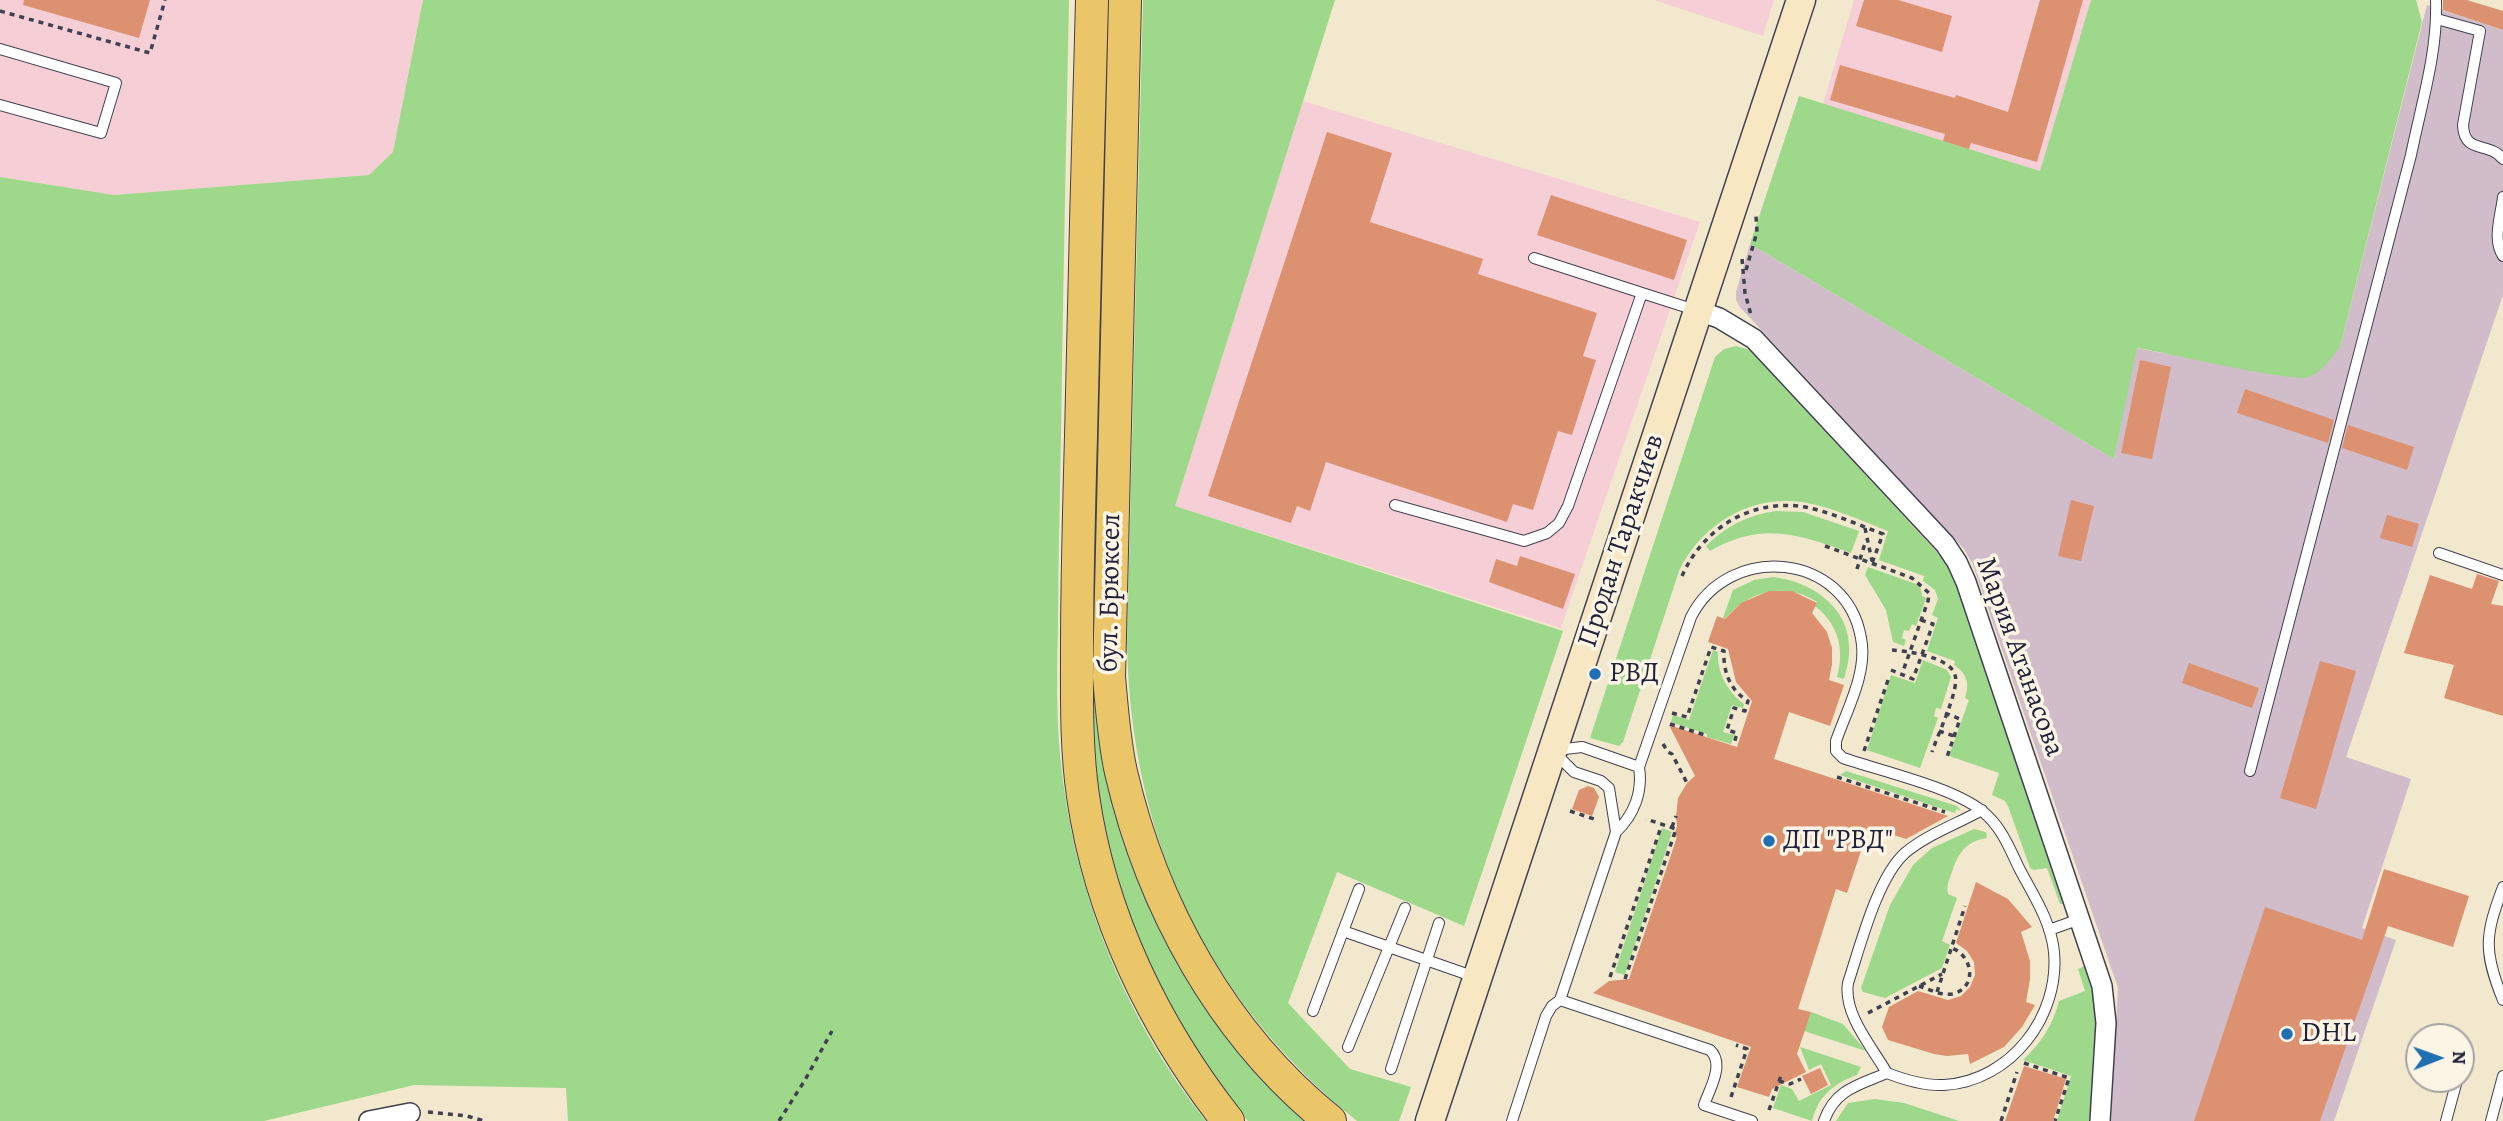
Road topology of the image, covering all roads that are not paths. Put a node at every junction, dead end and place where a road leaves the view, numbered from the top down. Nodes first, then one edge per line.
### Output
1 (1092, 0) edge
2 (1125, 0) edge
3 (1801, 0) edge
4 (2436, 0) edge
5 (2437, 19) junction
6 (0, 49) edge
7 (0, 105) edge
8 (2503, 159) edge
9 (2503, 197) edge
10 (2503, 256) edge
11 (1534, 258) dead end
12 (1642, 293) junction
13 (1699, 311) junction
14 (1395, 505) dead end
15 (2439, 553) dead end
16 (2503, 575) edge
17 (1553, 751) junction
18 (1639, 767) junction
19 (2250, 771) dead end
20 (1982, 810) junction
21 (1616, 832) junction
22 (2503, 887) edge
23 (1359, 889) dead end
24 (1405, 908) dead end
25 (2080, 919) junction
26 (1439, 923) dead end
27 (2049, 930) junction
28 (1343, 931) junction
29 (1389, 947) junction
30 (1427, 960) junction
31 (1477, 978) junction
32 (1560, 1000) junction
33 (2503, 1000) edge
34 (1313, 1011) dead end
35 (1348, 1047) dead end
36 (1391, 1069) dead end
37 (1887, 1073) junction
38 (2503, 1076) edge
39 (2454, 1093) edge
40 (2499, 1103) edge
41 (410, 1113) road end
42 (369, 1121) edge
43 (1228, 1121) edge
44 (1330, 1121) edge
45 (1430, 1121) edge
46 (1512, 1121) edge
47 (1752, 1121) edge
48 (1824, 1121) edge
49 (2099, 1121) edge
50 (2446, 1121) edge
51 (2491, 1121) edge

1 - 43 main road, бул. Брюксел
2 - 44 main road, бул. Брюксел
3 - 13 street, Продан Таракчиев
4 - 5 lane
5 - 8 lane
5 - 19 lane
6 - 7 lane
9 - 10 lane
11 - 12 lane
12 - 13 lane
12 - 14 lane
13 - 17 street, Продан Таракчиев
13 - 25 street, Мария Атанасова
15 - 16 lane
17 - 18 lane
17 - 21 lane
17 - 31 street, Продан Таракчиев
18 - 20 lane
18 - 21 lane
20 - 27 lane
20 - 37 lane
21 - 32 lane
22 - 33 lane
23 - 28 lane
24 - 29 lane
25 - 27 lane
25 - 49 street, Мария Атанасова
26 - 30 lane
27 - 37 lane
28 - 29 lane
28 - 34 lane
29 - 30 lane
29 - 35 lane
30 - 31 lane
30 - 36 lane
31 - 45 street, Продан Таракчиев
32 - 46 lane
32 - 47 lane
37 - 48 lane
38 - 40 lane
39 - 50 lane
40 - 51 lane
41 - 42 street

